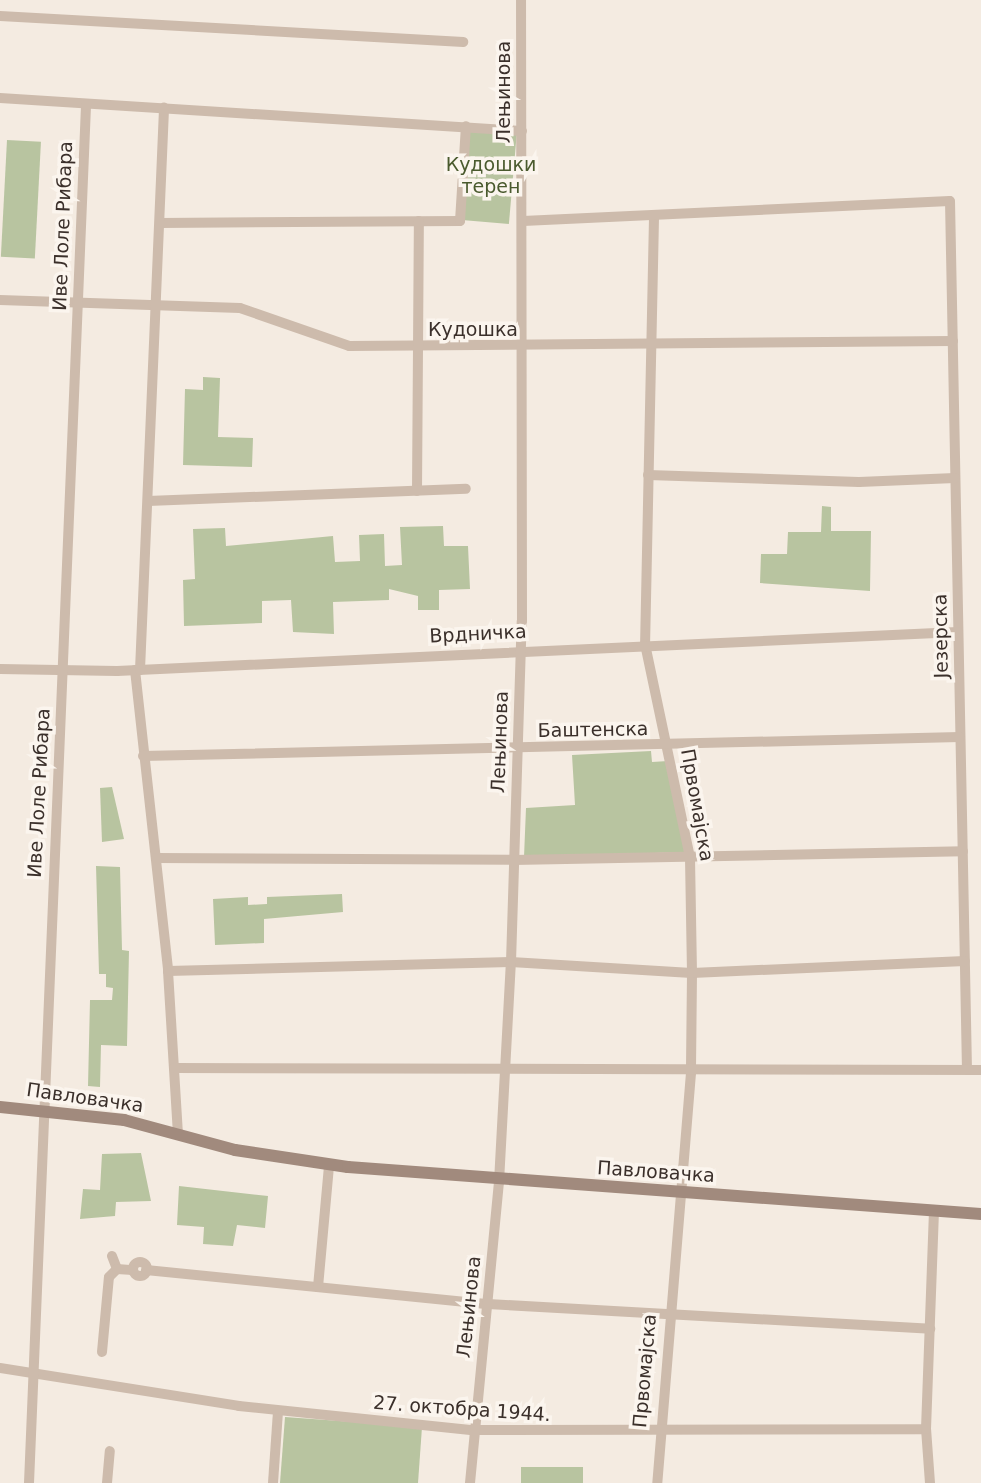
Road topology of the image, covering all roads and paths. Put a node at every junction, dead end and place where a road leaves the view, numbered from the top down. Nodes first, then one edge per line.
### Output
1 (521, 0) edge
2 (0, 16) edge
3 (463, 42) dead end
4 (0, 98) edge
5 (86, 104) junction
6 (164, 108) junction
7 (466, 126) junction
8 (522, 131) junction
9 (654, 218) junction
10 (419, 221) junction
11 (523, 221) junction
12 (160, 223) junction
13 (0, 300) edge
14 (77, 305) junction
15 (155, 309) junction
16 (953, 341) junction
17 (417, 347) junction
18 (524, 348) junction
19 (653, 348) junction
20 (648, 475) junction
21 (955, 478) junction
22 (466, 489) dead end
23 (416, 491) junction
24 (148, 501) junction
25 (958, 632) junction
26 (645, 644) junction
27 (521, 649) junction
28 (0, 669) edge
29 (137, 670) junction
30 (62, 671) junction
31 (960, 737) junction
32 (668, 745) junction
33 (517, 749) junction
34 (143, 756) junction
35 (962, 851) junction
36 (156, 858) junction
37 (690, 858) junction
38 (513, 860) junction
39 (965, 961) junction
40 (511, 962) junction
41 (168, 971) junction
42 (692, 974) junction
43 (174, 1068) junction
44 (507, 1068) junction
45 (967, 1070) junction
46 (981, 1070) edge
47 (691, 1073) junction
48 (0, 1107) edge
49 (44, 1111) junction
50 (177, 1135) junction
51 (329, 1165) junction
52 (499, 1182) junction
53 (678, 1193) junction
54 (934, 1211) junction
55 (981, 1214) edge
56 (112, 1256) dead end
57 (117, 1269) junction
58 (318, 1287) junction
59 (488, 1304) junction
60 (667, 1315) junction
61 (930, 1329) junction
62 (102, 1352) dead end
63 (0, 1368) edge
64 (36, 1370) junction
65 (278, 1411) junction
66 (926, 1429) junction
67 (473, 1430) junction
68 (657, 1433) junction
69 (110, 1451) dead end
70 (29, 1483) edge
71 (107, 1483) edge
72 (273, 1483) edge
73 (470, 1483) edge
74 (657, 1483) edge
75 (930, 1483) edge

1 - 8 street, Лењинова
2 - 3 street
4 - 5 street
5 - 6 street
5 - 14 street, Иве Лоле Рибара
6 - 7 street
6 - 12 street
7 - 8 street
7 - 10 street
8 - 11 street, Лењинова
9 - 11 street
9 - 16 street, Језерска
9 - 19 street, Првомајска
10 - 12 street
10 - 17 street
11 - 18 street, Лењинова
12 - 15 street
13 - 14 street, Кудошка
14 - 15 street, Кудошка
14 - 30 street, Иве Лоле Рибара
15 - 17 street, Кудошка
15 - 24 street
16 - 19 street, Кудошка
16 - 21 street, Језерска
17 - 18 street, Кудошка
17 - 23 street
18 - 19 street, Кудошка
18 - 27 street, Лењинова
19 - 20 street, Првомајска
20 - 21 street
20 - 26 street, Првомајска
21 - 25 street, Језерска
22 - 23 street
23 - 24 street
24 - 29 street
25 - 26 street, Врдничка
25 - 31 street, Језерска
26 - 27 street, Врдничка
26 - 32 street, Првомајска
27 - 29 street, Врдничка
27 - 33 street, Лењинова
28 - 30 street, Врдничка
29 - 30 street, Врдничка
29 - 34 street
30 - 49 street, Иве Лоле Рибара
31 - 32 street, Баштенска
31 - 35 street, Језерска
32 - 33 street, Баштенска
32 - 37 street, Првомајска
33 - 34 street, Баштенска
33 - 38 street, Лењинова
34 - 36 street
35 - 37 street
35 - 39 street, Језерска
36 - 38 street
36 - 41 street
37 - 38 street
37 - 42 street, Првомајска
38 - 40 street, Лењинова
39 - 42 street
39 - 45 street, Језерска
40 - 41 street
40 - 42 street
40 - 44 street, Лењинова
41 - 43 street
42 - 47 street, Првомајска
43 - 44 street
43 - 50 street
44 - 47 street
44 - 52 street, Лењинова
45 - 46 street
45 - 47 street
47 - 53 street, Првомајска
48 - 49 street, Павловачка
49 - 50 street, Павловачка
49 - 64 street, Иве Лоле Рибара
50 - 51 street, Павловачка
51 - 52 street, Павловачка
51 - 58 street
52 - 53 street, Павловачка
52 - 59 street, Лењинова
53 - 54 street, Павловачка
53 - 60 street, Првомајска
54 - 55 street, Павловачка
54 - 61 street
56 - 57 street
57 - 58 street
57 - 62 street
58 - 59 street
59 - 60 street
59 - 67 street, Лењинова
60 - 61 street
60 - 68 street, Првомајска
61 - 66 street
63 - 64 street, 27. октобра 1944.
64 - 65 street, 27. октобра 1944.
64 - 70 street, Иве Лоле Рибара
65 - 67 street, 27. октобра 1944.
65 - 72 street
66 - 68 street, 27. октобра 1944.
66 - 75 street
67 - 68 street, 27. октобра 1944.
67 - 73 street, Лењинова
68 - 74 street, Првомајска
69 - 71 street

